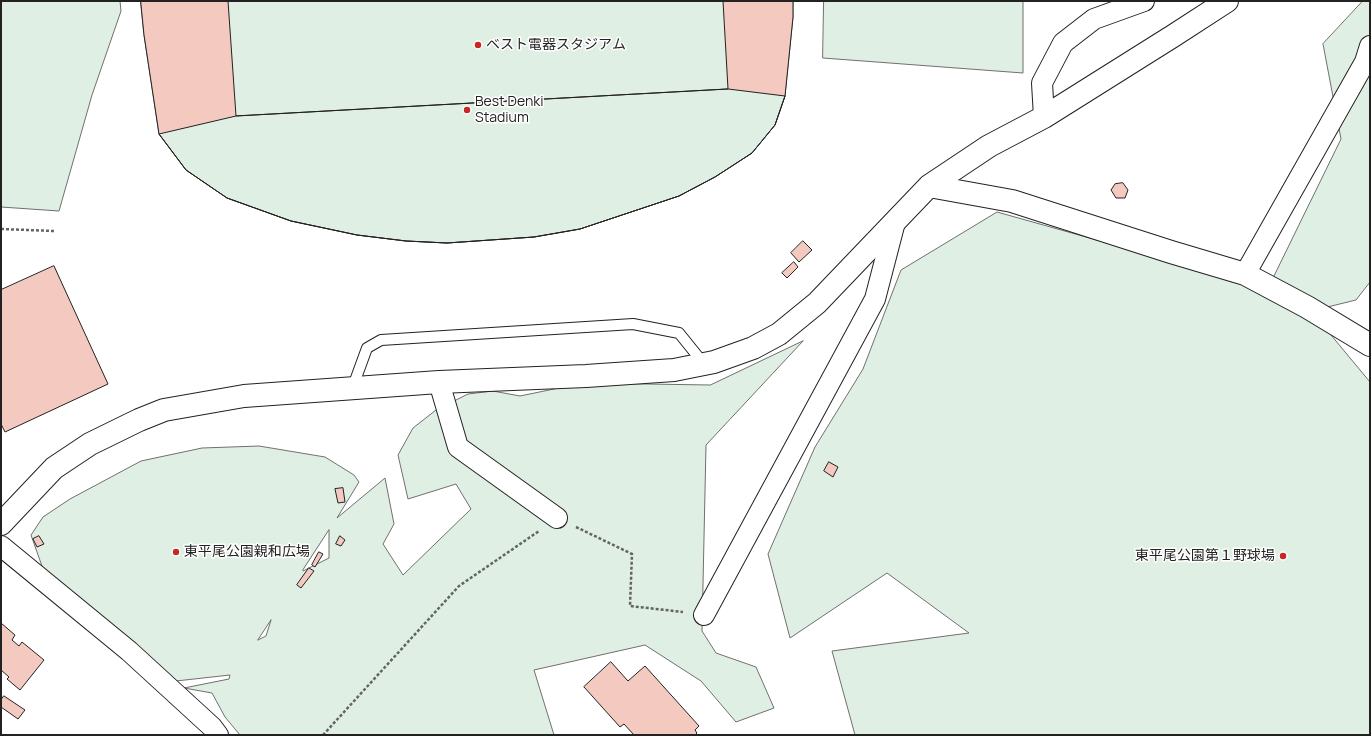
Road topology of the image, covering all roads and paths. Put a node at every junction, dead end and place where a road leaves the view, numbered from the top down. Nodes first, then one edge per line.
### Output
1 (1144, 1) edge
2 (1227, 1) edge
3 (1370, 46) edge
4 (1044, 117) junction
5 (928, 186) junction
6 (895, 222) junction
7 (1, 229) edge
8 (54, 231) dead end
9 (1245, 274) junction
10 (1370, 345) edge
11 (704, 364) junction
12 (439, 382) junction
13 (352, 389) junction
14 (557, 518) junction
15 (1, 524) edge
16 (1, 546) edge
17 (704, 615) joint
18 (218, 735) edge
19 (323, 735) edge

1 - 4 street
2 - 4 street
3 - 9 street
4 - 5 street
5 - 6 street
5 - 9 street
6 - 11 street
6 - 17 street
7 - 8 path
9 - 10 street
11 - 12 street
11 - 13 lane
12 - 13 street
12 - 14 street
13 - 15 street
14 - 17 path
14 - 19 path
16 - 18 street

